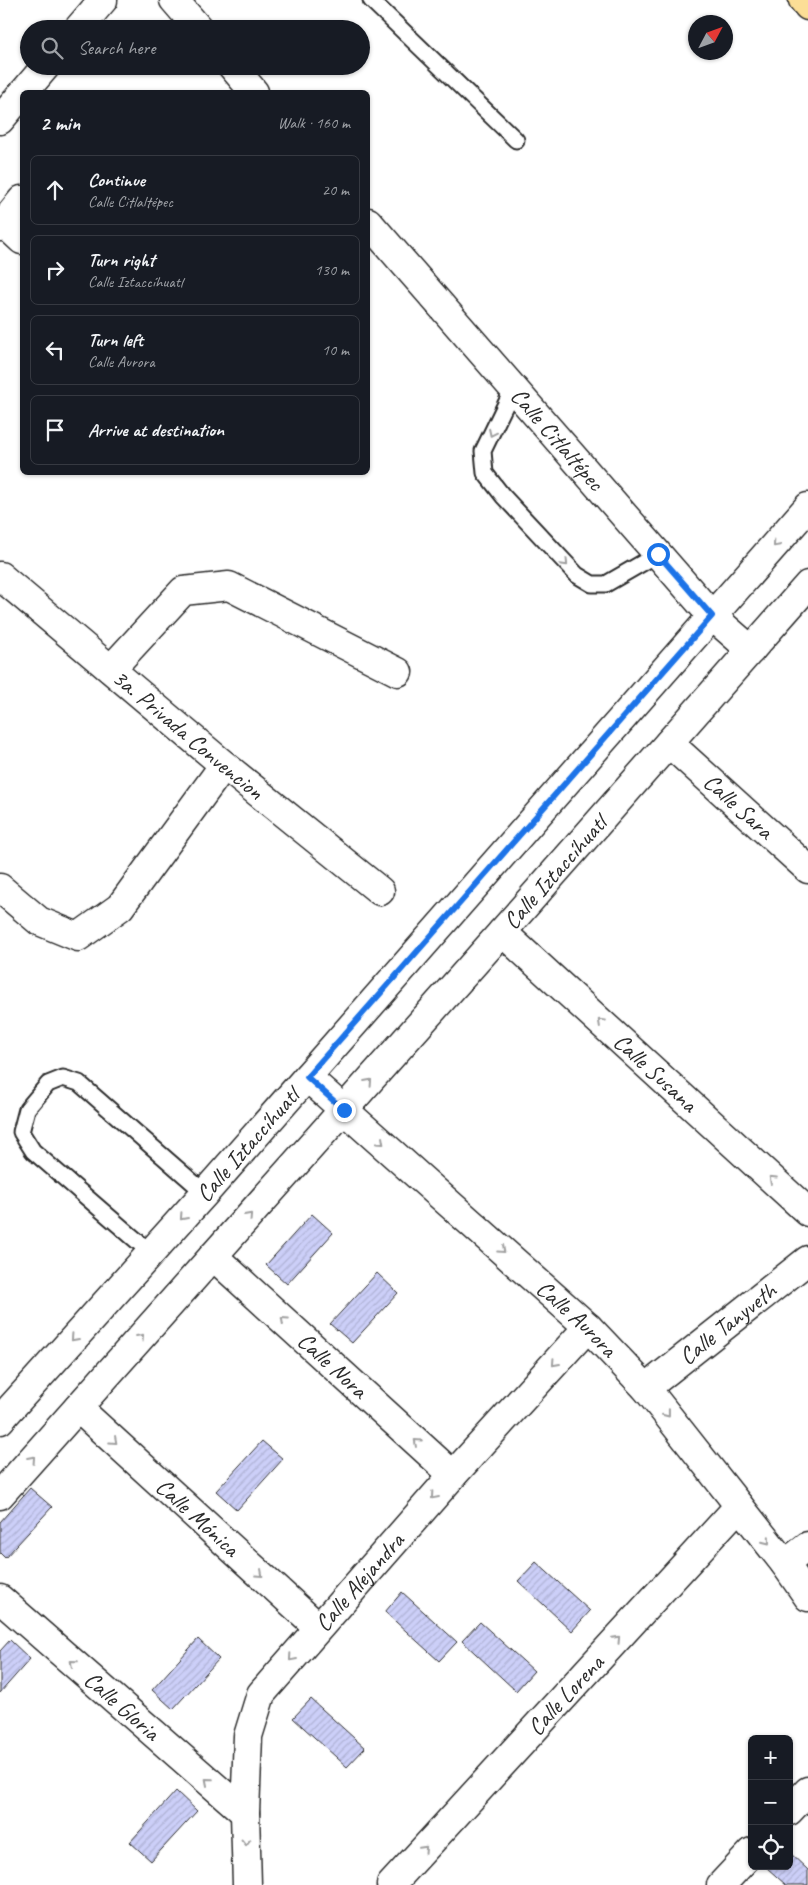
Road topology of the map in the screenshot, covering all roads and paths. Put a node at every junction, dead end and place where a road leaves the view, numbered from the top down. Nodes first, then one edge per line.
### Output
1 (103, 0) edge
2 (174, 0) edge
3 (372, 0) edge
4 (803, 0) edge
5 (808, 6) edge
6 (86, 20) edge
7 (191, 20) edge
8 (38, 75) edge
9 (240, 75) edge
10 (26, 90) edge
11 (252, 90) edge
12 (20, 97) edge
13 (0, 120) edge
14 (516, 140) dead end
15 (20, 205) edge
16 (370, 224) edge
17 (9, 230) edge
18 (513, 389) junction
19 (808, 507) edge
20 (658, 554) junction
21 (0, 576) edge
22 (808, 585) edge
23 (712, 616) junction
24 (751, 650) junction
25 (111, 669) junction
26 (398, 672) dead end
27 (669, 743) junction
28 (224, 765) junction
29 (808, 869) edge
30 (0, 888) edge
31 (380, 891) dead end
32 (502, 932) junction
33 (307, 1077) junction
34 (344, 1110) junction
35 (204, 1193) junction
36 (808, 1212) edge
37 (151, 1253) junction
38 (213, 1256) junction
39 (808, 1260) edge
40 (588, 1327) junction
41 (646, 1388) junction
42 (78, 1408) junction
43 (0, 1420) edge
44 (452, 1475) junction
45 (0, 1495) edge
46 (739, 1506) junction
47 (808, 1546) edge
48 (785, 1564) junction
49 (808, 1596) edge
50 (0, 1599) edge
51 (318, 1627) junction
52 (808, 1791) edge
53 (793, 1807) edge
54 (245, 1813) junction
55 (748, 1856) edge
56 (247, 1885) edge
57 (391, 1885) edge
58 (721, 1885) edge

1 - 6 street
2 - 7 street
3 - 14 lane
4 - 5 main road
8 - 10 street
9 - 11 street
12 - 13 street
15 - 17 street
16 - 18 street, Calle Citlaltépec
18 - 20 street, Calle Citlaltépec
18 -> 20 lane
19 -> 23 street, Calle Iztaccíhuatl
20 - 23 street, Calle Citlaltépec
21 - 25 street, 3a. Privada Convencion
22 - 24 street, Calle Iztaccíhuatl
23 - 24 street, Calle Citlaltépec
23 - 33 street, Calle Iztaccíhuatl
24 - 27 street, Calle Iztaccíhuatl
25 - 26 street
25 - 28 street, 3a. Privada Convencion
27 - 29 street, Calle Sara
27 - 32 street, Calle Iztaccíhuatl
28 - 30 street
28 - 31 street, 3a. Privada Convencion
34 -> 32 street, Calle Iztaccíhuatl
36 -> 32 street, Calle Susana
33 - 34 street, Calle Aurora
33 - 35 street, Calle Iztaccíhuatl
38 -> 34 street, Calle Iztaccíhuatl
34 -> 40 street, Calle Aurora
35 -> 37 street, Calle Iztaccíhuatl
35 - 37 lane
37 -> 43 street, Calle Iztaccíhuatl
42 -> 38 street, Calle Iztaccíhuatl
44 -> 38 street, Calle Nora
39 - 41 street, Calle Tanyveth
40 - 41 street, Calle Aurora
40 -> 44 street, Calle Alejandra
41 -> 46 street, Calle Aurora
45 -> 42 street, Calle Iztaccíhuatl
42 -> 51 street, Calle Mónica
44 -> 51 street, Calle Alejandra
46 -> 48 street, Calle Aurora
57 -> 46 street, Calle Lorena
47 - 48 street
48 - 49 street, Calle Aurora
54 -> 50 street, Calle Gloria
51 -> 54 street, Calle Alejandra
52 - 53 street
54 -> 56 street, Calle Alejandra
55 - 58 street

